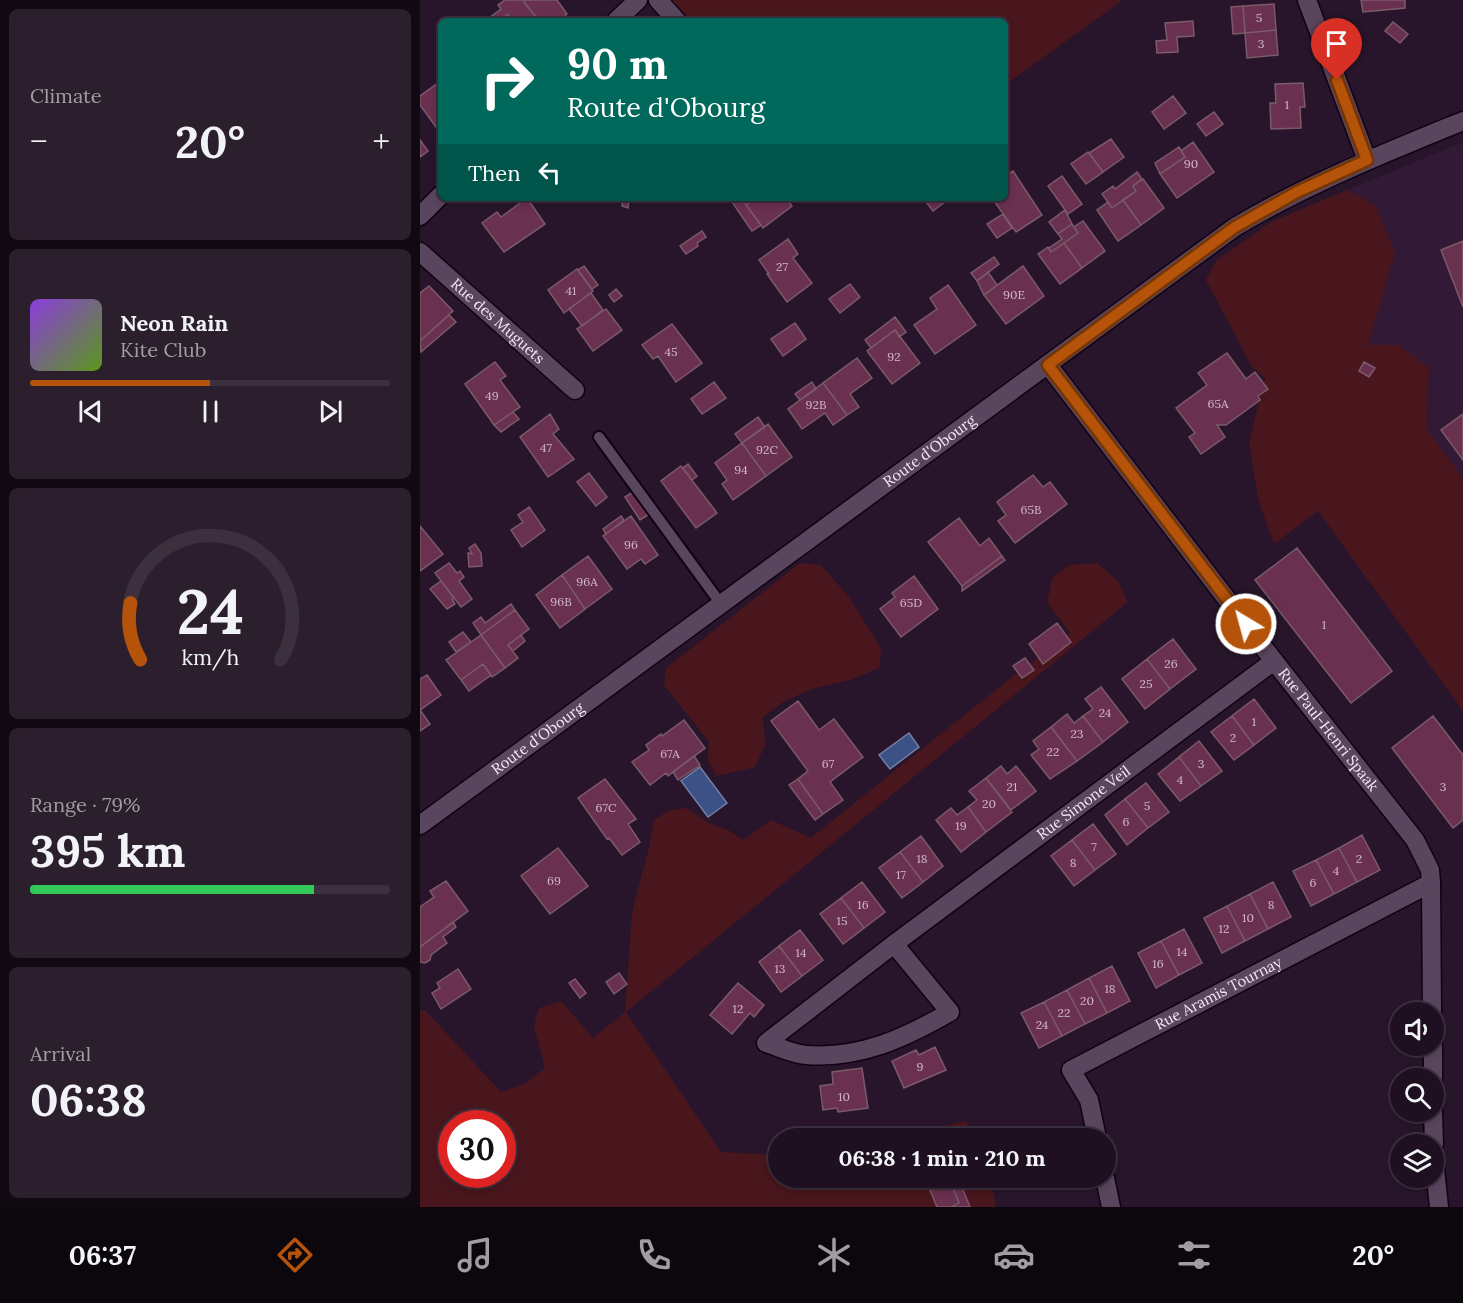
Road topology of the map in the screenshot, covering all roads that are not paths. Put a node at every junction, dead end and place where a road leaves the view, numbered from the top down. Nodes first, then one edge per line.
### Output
1 (638, 0) edge
2 (657, 0) edge
3 (1307, 0) edge
4 (619, 18) edge
5 (674, 18) edge
6 (1463, 121) edge
7 (1367, 160) junction
8 (438, 198) edge
9 (420, 216) edge
10 (420, 252) edge
11 (1048, 365) junction
12 (575, 390) dead end
13 (599, 436) dead end
14 (721, 604) junction
15 (1275, 662) junction
16 (420, 825) edge
17 (1431, 883) junction
18 (894, 944) junction
19 (1432, 1002) edge
20 (1095, 1128) edge
21 (1107, 1188) edge
22 (1437, 1188) edge
23 (1111, 1207) edge
24 (1439, 1207) edge

1 - 4 street
2 - 5 street
3 - 7 street
6 - 7 street, Route d'Obourg
7 - 11 street, Route d'Obourg
8 - 9 street
10 - 12 street, Rue des Muguets
11 - 14 street, Route d'Obourg
11 - 15 street, Rue Paul-Henri Spaak
13 - 14 lane
14 - 16 street, Route d'Obourg
15 - 17 street, Rue Paul-Henri Spaak
15 - 18 street, Rue Simone Veil
17 - 19 street, Rue Paul-Henri Spaak
17 - 20 street, Rue Aramis Tournay
18 - 18 street, Rue Simone Veil
21 - 23 street
22 - 24 street

